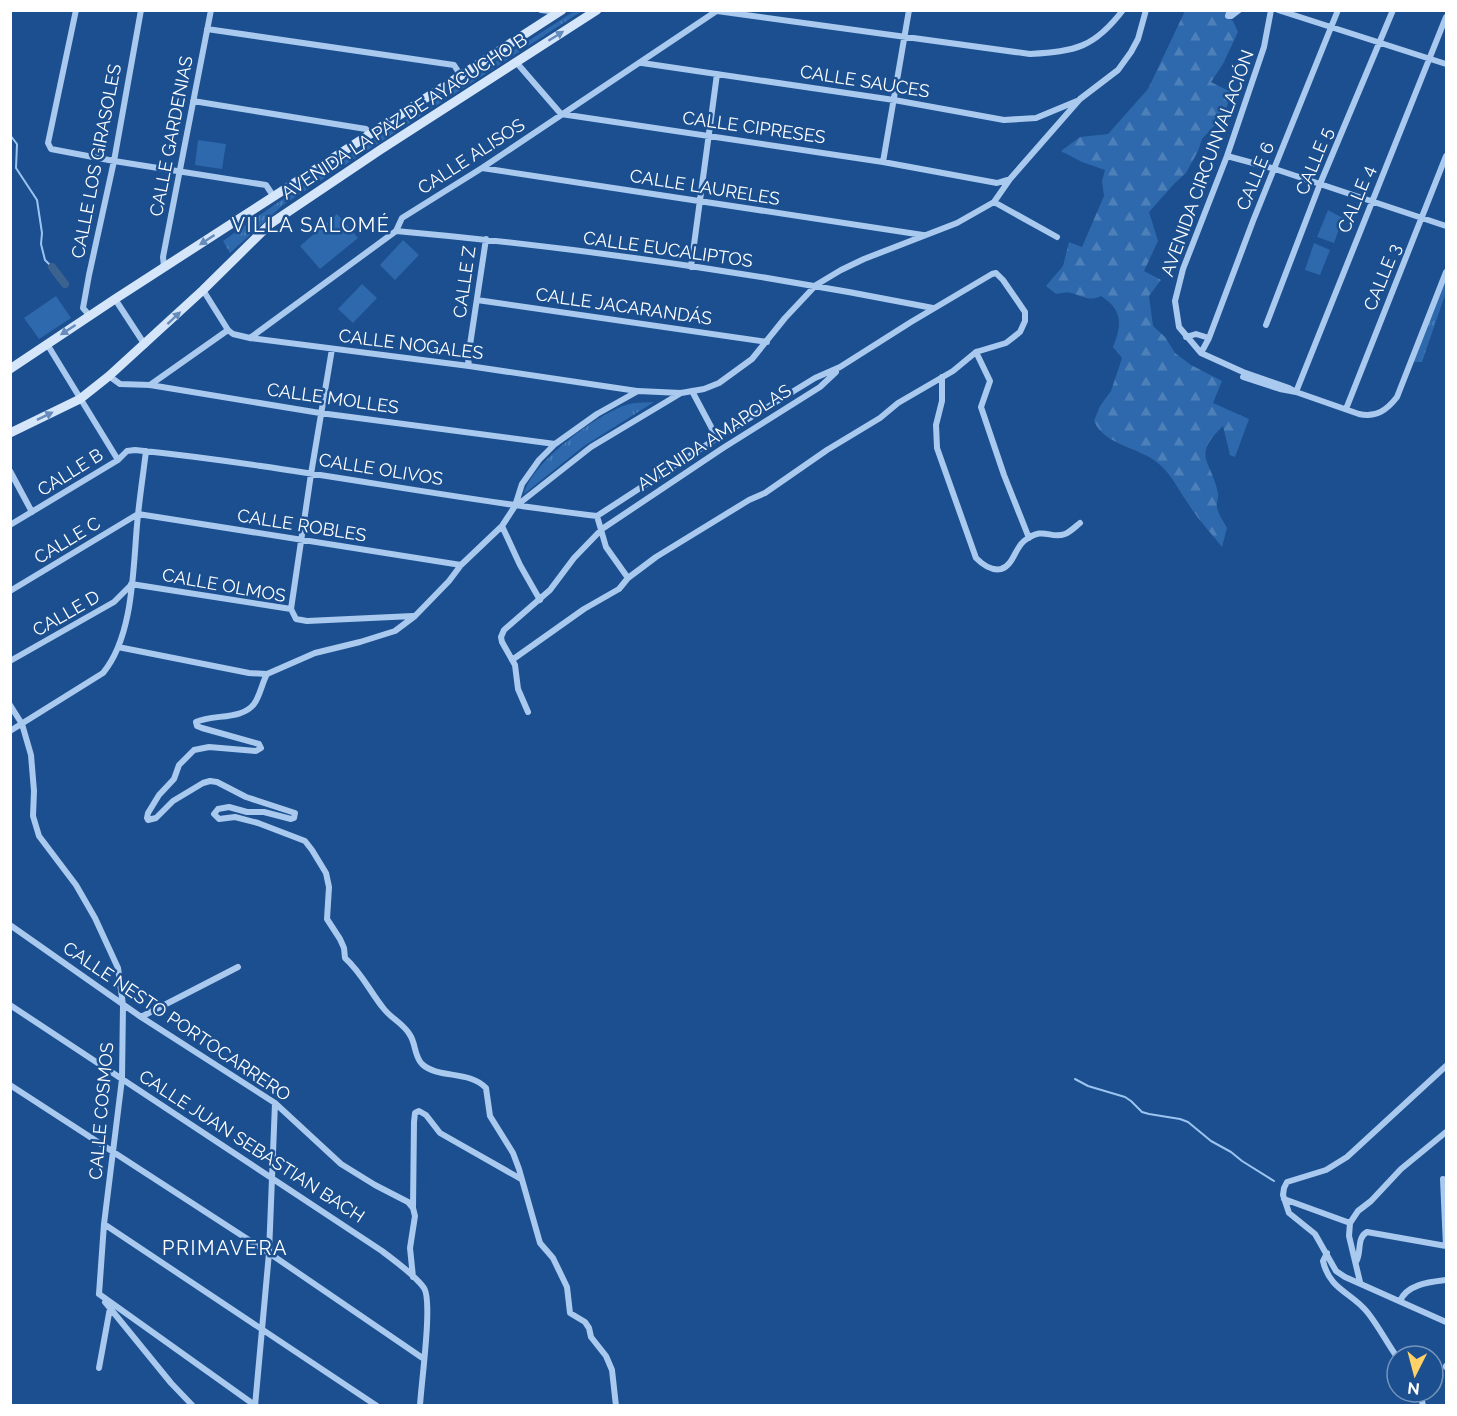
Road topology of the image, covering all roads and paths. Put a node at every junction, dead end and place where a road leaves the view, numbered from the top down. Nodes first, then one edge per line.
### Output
1 (76, 10) edge
2 (141, 10) edge
3 (212, 10) edge
4 (541, 10) edge
5 (597, 10) edge
6 (909, 10) edge
7 (1123, 10) edge
8 (1146, 10) edge
9 (1230, 10) edge
10 (1239, 10) edge
11 (1271, 10) edge
12 (1278, 10) edge
13 (1338, 10) edge
14 (1393, 10) edge
15 (559, 11) edge
16 (717, 11) edge
17 (1446, 17) edge
18 (1332, 27) junction
19 (207, 29) junction
20 (904, 36) junction
21 (1379, 44) junction
22 (1429, 59) junction
23 (516, 62) junction
24 (642, 63) junction
25 (1446, 64) edge
26 (717, 74) junction
27 (460, 76) junction
28 (1080, 99) junction
29 (193, 100) junction
30 (894, 100) junction
31 (561, 114) junction
32 (370, 135) junction
33 (709, 136) junction
34 (1227, 156) junction
35 (1446, 156) edge
36 (114, 161) junction
37 (883, 162) junction
38 (482, 168) junction
39 (1275, 169) junction
40 (180, 171) junction
41 (1010, 179) junction
42 (1320, 184) junction
43 (274, 197) junction
44 (700, 201) junction
45 (1371, 201) junction
46 (994, 202) junction
47 (1422, 218) junction
48 (1446, 226) edge
49 (396, 231) junction
50 (925, 235) junction
51 (1057, 237) dead end
52 (486, 239) junction
53 (164, 267) junction
54 (691, 267) junction
55 (1446, 272) edge
56 (816, 285) junction
57 (203, 290) junction
58 (115, 299) junction
59 (477, 300) junction
60 (934, 308) junction
61 (90, 316) junction
62 (1266, 325) dead end
63 (228, 330) junction
64 (1186, 337) junction
65 (1209, 338) junction
66 (250, 339) junction
67 (767, 342) junction
68 (47, 344) junction
69 (145, 345) junction
70 (332, 349) junction
71 (976, 352) junction
72 (1203, 354) junction
73 (12, 366) edge
74 (469, 366) junction
75 (840, 367) junction
76 (109, 376) junction
77 (942, 377) junction
78 (150, 385) junction
79 (692, 391) junction
80 (639, 392) junction
81 (1296, 392) junction
82 (681, 393) junction
83 (80, 399) junction
84 (1346, 409) junction
85 (320, 413) junction
86 (10, 433) edge
87 (717, 438) junction
88 (555, 444) junction
89 (146, 451) junction
90 (118, 460) junction
91 (10, 471) edge
92 (310, 474) junction
93 (515, 506) junction
94 (32, 512) junction
95 (138, 514) junction
96 (597, 516) junction
97 (1080, 523) dead end
98 (10, 525) edge
99 (502, 526) junction
100 (602, 529) junction
101 (1029, 538) junction
102 (300, 539) junction
103 (461, 565) junction
104 (628, 578) junction
105 (131, 584) junction
106 (10, 591) edge
107 (540, 600) junction
108 (291, 609) junction
109 (415, 616) junction
110 (118, 647) junction
111 (512, 660) junction
112 (10, 661) edge
113 (267, 674) junction
114 (10, 705) edge
115 (528, 712) dead end
116 (22, 724) junction
117 (10, 731) edge
118 (10, 925) edge
119 (238, 968) dead end
120 (10, 1005) edge
121 (123, 1005) junction
122 (141, 1017) junction
123 (1446, 1066) edge
124 (122, 1079) junction
125 (10, 1085) edge
126 (274, 1103) junction
127 (1446, 1132) edge
128 (112, 1150) junction
129 (271, 1176) junction
130 (521, 1179) junction
131 (1443, 1179) dead end
132 (1284, 1199) junction
133 (413, 1209) junction
134 (1350, 1223) junction
135 (104, 1224) junction
136 (1446, 1246) edge
137 (268, 1252) junction
138 (1327, 1253) junction
139 (1356, 1263) junction
140 (413, 1278) junction
141 (1446, 1280) edge
142 (1360, 1282) junction
143 (99, 1294) junction
144 (1400, 1300) junction
145 (110, 1308) junction
146 (1446, 1322) edge
147 (262, 1329) junction
148 (1389, 1344) edge
149 (424, 1359) junction
150 (99, 1368) dead end
151 (255, 1405) edge
152 (193, 1406) edge
153 (377, 1406) edge
154 (420, 1406) edge
155 (616, 1406) edge

1 - 36 street
2 - 36 street, CALLE LOS GIRASOLES
3 - 19 street, CALLE GARDENIAS
4 - 15 street
23 -> 5 main road, AVENIDA LA PAZ DE AYACUCHO B
6 - 20 street
7 - 20 street
8 - 28 street
9 - 10 street
11 - 34 street, AVENIDA CIRCUNVALACIÓN
12 - 18 street
13 - 18 street, CALLE 6
14 - 21 street, CALLE 5
15 - 27 main road
16 - 20 street
16 - 24 street, CALLE ALISOS
17 - 22 street, CALLE 4
18 - 21 street
18 - 39 street, CALLE 6
19 - 27 street
19 - 29 street, CALLE GARDENIAS
20 - 30 street
21 - 22 street
21 - 42 street, CALLE 5
22 - 25 street
22 - 45 street, CALLE 4
23 - 31 street
23 - 57 main road, AVENIDA LA PAZ DE AYACUCHO B
24 - 26 street, CALLE SAUCES
24 - 31 street, CALLE ALISOS
26 - 30 street, CALLE SAUCES
26 - 33 street
27 - 32 main road
28 - 30 street, CALLE SAUCES
28 - 41 street
29 - 32 street
29 - 40 street, CALLE GARDENIAS
30 - 37 street
31 - 33 street, CALLE CIPRESES
31 - 38 street, CALLE ALISOS
32 - 43 main road
33 - 37 street, CALLE CIPRESES
33 - 44 street
34 - 39 street
34 - 64 street, AVENIDA CIRCUNVALACIÓN
35 - 47 street, CALLE 3
36 - 40 street
36 - 61 street, CALLE LOS GIRASOLES
37 - 41 street, CALLE CIPRESES
38 - 44 street, CALLE LAURELES
38 - 49 street, CALLE ALISOS
39 - 42 street
39 - 65 street, CALLE 6
40 - 43 street
40 - 53 street, CALLE GARDENIAS
41 - 46 street
42 - 45 street
42 - 62 street, CALLE 5
43 -> 53 main road
44 - 50 street, CALLE LAURELES
44 - 54 street
45 - 47 street
45 - 81 street, CALLE 4
46 - 50 street
46 - 51 street
47 - 48 street
47 - 84 street, CALLE 3
49 - 52 street, CALLE EUCALIPTOS
49 - 66 street, CALLE ALISOS
50 - 56 street
52 - 54 street, CALLE EUCALIPTOS
52 - 59 street, CALLE Z
53 - 58 main road
54 - 56 street, CALLE EUCALIPTOS
55 - 84 street
56 - 60 street, CALLE EUCALIPTOS
56 - 67 street
57 - 63 street
69 -> 57 main road, AVENIDA LA PAZ DE AYACUCHO B
58 - 61 main road
58 - 69 street
59 - 67 street, CALLE JACARANDÁS
59 - 74 street, CALLE Z
60 - 71 street, AVENIDA AMAPOLAS
60 - 75 street, AVENIDA AMAPOLAS
61 -> 68 main road
63 - 66 street, CALLE NOGALES
63 - 78 street
64 - 65 street
64 - 72 street, AVENIDA CIRCUNVALACIÓN
65 - 72 street, CALLE 6
66 - 70 street, CALLE NOGALES
67 - 79 street
68 - 73 main road
68 - 83 street
69 - 76 main road, AVENIDA LA PAZ DE AYACUCHO B
70 - 74 street, CALLE NOGALES
70 - 85 street
71 - 77 street
71 - 101 street
72 - 81 street
74 - 80 street, CALLE NOGALES
75 - 87 street, AVENIDA AMAPOLAS
75 - 100 street, AVENIDA AMAPOLAS
76 - 78 street, CALLE MOLLES
76 - 83 main road, AVENIDA LA PAZ DE AYACUCHO B
77 - 101 street
77 - 104 street
78 - 85 street, CALLE MOLLES
79 - 82 street
79 - 87 street
80 - 82 street, CALLE NOGALES
80 - 88 street
81 - 84 street
82 - 93 street
86 -> 83 main road, AVENIDA LA PAZ DE AYACUCHO B
83 - 90 street
85 - 88 street, CALLE MOLLES
85 - 92 street
87 - 96 street, AVENIDA AMAPOLAS
88 - 93 street
89 - 90 street, CALLE B
89 - 92 street, CALLE OLIVOS
89 - 95 street
90 - 94 street, CALLE B
91 - 94 street
92 - 93 street, CALLE OLIVOS
92 - 102 street
93 - 96 street, CALLE OLIVOS
93 - 99 street
94 - 98 street, CALLE B
95 - 102 street, CALLE ROBLES
95 - 105 street
95 - 106 street, CALLE C
96 - 100 street
97 - 101 street
99 - 103 street
99 - 107 street
100 - 104 street
100 - 107 street, AVENIDA AMAPOLAS
102 - 103 street, CALLE ROBLES
102 - 108 street
103 - 109 street
104 - 111 street
105 - 108 street, CALLE OLMOS
105 - 110 street
105 - 112 street, CALLE D
107 - 111 street, AVENIDA AMAPOLAS
108 - 109 street, CALLE OLMOS
109 - 113 street
110 - 113 street
110 - 116 street
111 - 115 street
113 - 130 street
114 - 116 street, CALLE COSMOS
116 - 117 street
116 - 121 street, CALLE COSMOS
118 - 121 street, CALLE NESTO PORTOCARRERO
119 - 122 street
120 - 124 street, CALLE JUAN SEBASTIAN BACH
121 - 122 street, CALLE NESTO PORTOCARRERO
121 - 124 street, CALLE COSMOS
122 - 126 street, CALLE NESTO PORTOCARRERO
123 - 132 street
124 - 128 street, CALLE COSMOS
124 - 129 street, CALLE JUAN SEBASTIAN BACH
125 - 128 street
126 - 129 street
126 - 133 street, CALLE NESTO PORTOCARRERO
127 - 134 street
128 - 135 street, CALLE COSMOS
128 - 137 street
129 - 137 street
129 - 140 street, CALLE JUAN SEBASTIAN BACH
130 - 133 street
130 - 155 street
131 - 136 street
132 - 134 street
132 - 138 street
133 - 140 street
134 - 139 street
135 - 143 street, CALLE COSMOS
135 - 147 street
136 - 139 street
137 - 147 street
137 - 149 street
138 - 142 street
138 - 148 street
139 - 142 street
140 - 149 street
141 - 144 street
142 - 144 street
143 - 145 street
143 - 151 street
144 - 146 street
145 - 150 street
145 - 152 street
147 - 151 street
147 - 153 street
149 - 154 street

